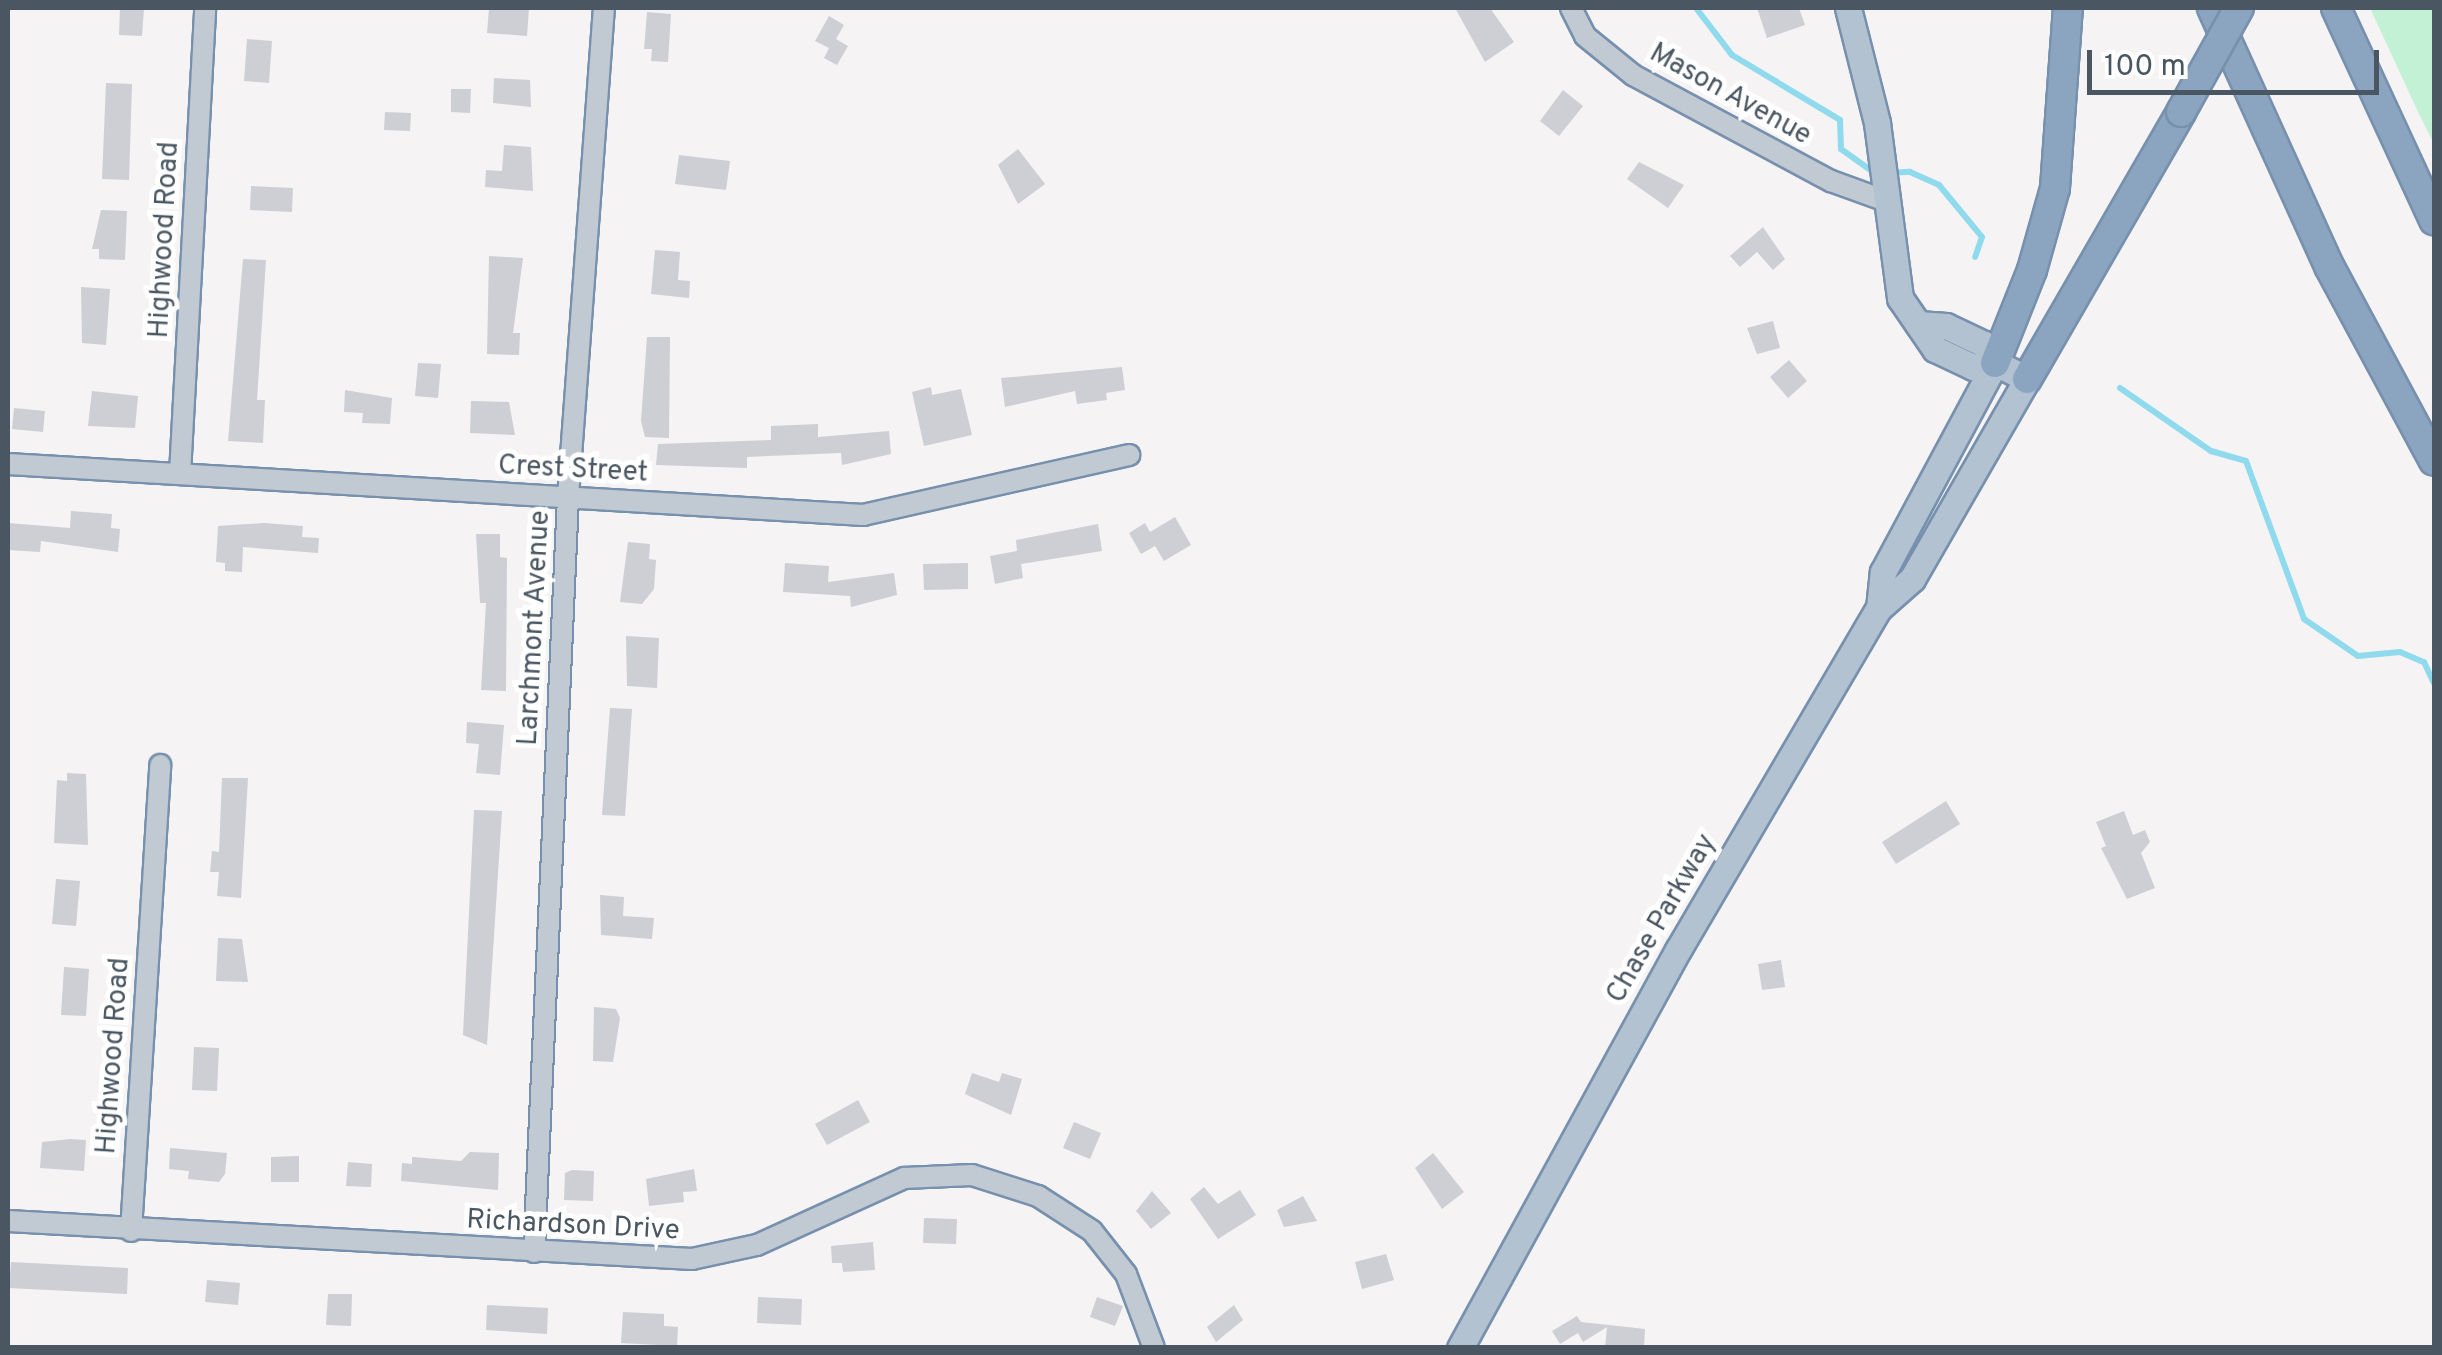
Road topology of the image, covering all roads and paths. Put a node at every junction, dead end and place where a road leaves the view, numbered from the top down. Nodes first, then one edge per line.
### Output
1 (205, 8) edge
2 (604, 8) edge
3 (1571, 8) edge
4 (1848, 8) edge
5 (2068, 8) edge
6 (2212, 8) edge
7 (2240, 8) edge
8 (2336, 8) edge
9 (1884, 182) junction
10 (2434, 220) edge
11 (1994, 363) junction
12 (2027, 379) junction
13 (1129, 456) dead end
14 (2434, 461) edge
15 (8, 464) edge
16 (180, 474) junction
17 (568, 496) junction
18 (1878, 608) junction
19 (160, 765) dead end
20 (8, 1221) edge
21 (131, 1230) junction
22 (534, 1252) junction
23 (1154, 1348) edge
24 (1460, 1348) edge

1 - 16 street, Highwood Road
2 - 17 street, Larchmont Avenue
3 - 9 street, Mason Avenue
4 - 9 main road
5 - 11 highway
6 - 14 highway
7 - 12 highway, bridge
8 - 10 highway
9 - 11 main road
11 - 12 main road
11 - 18 main road, Chase Parkway
12 - 18 main road, Chase Parkway
13 - 17 street, Crest Street
15 - 16 street, Crest Street
16 - 17 street, Crest Street
17 - 22 street, Larchmont Avenue
18 - 24 main road, Chase Parkway
19 - 21 street, Highwood Road
20 - 21 street, Richardson Drive
21 - 22 street, Richardson Drive
22 - 23 street, Richardson Drive

